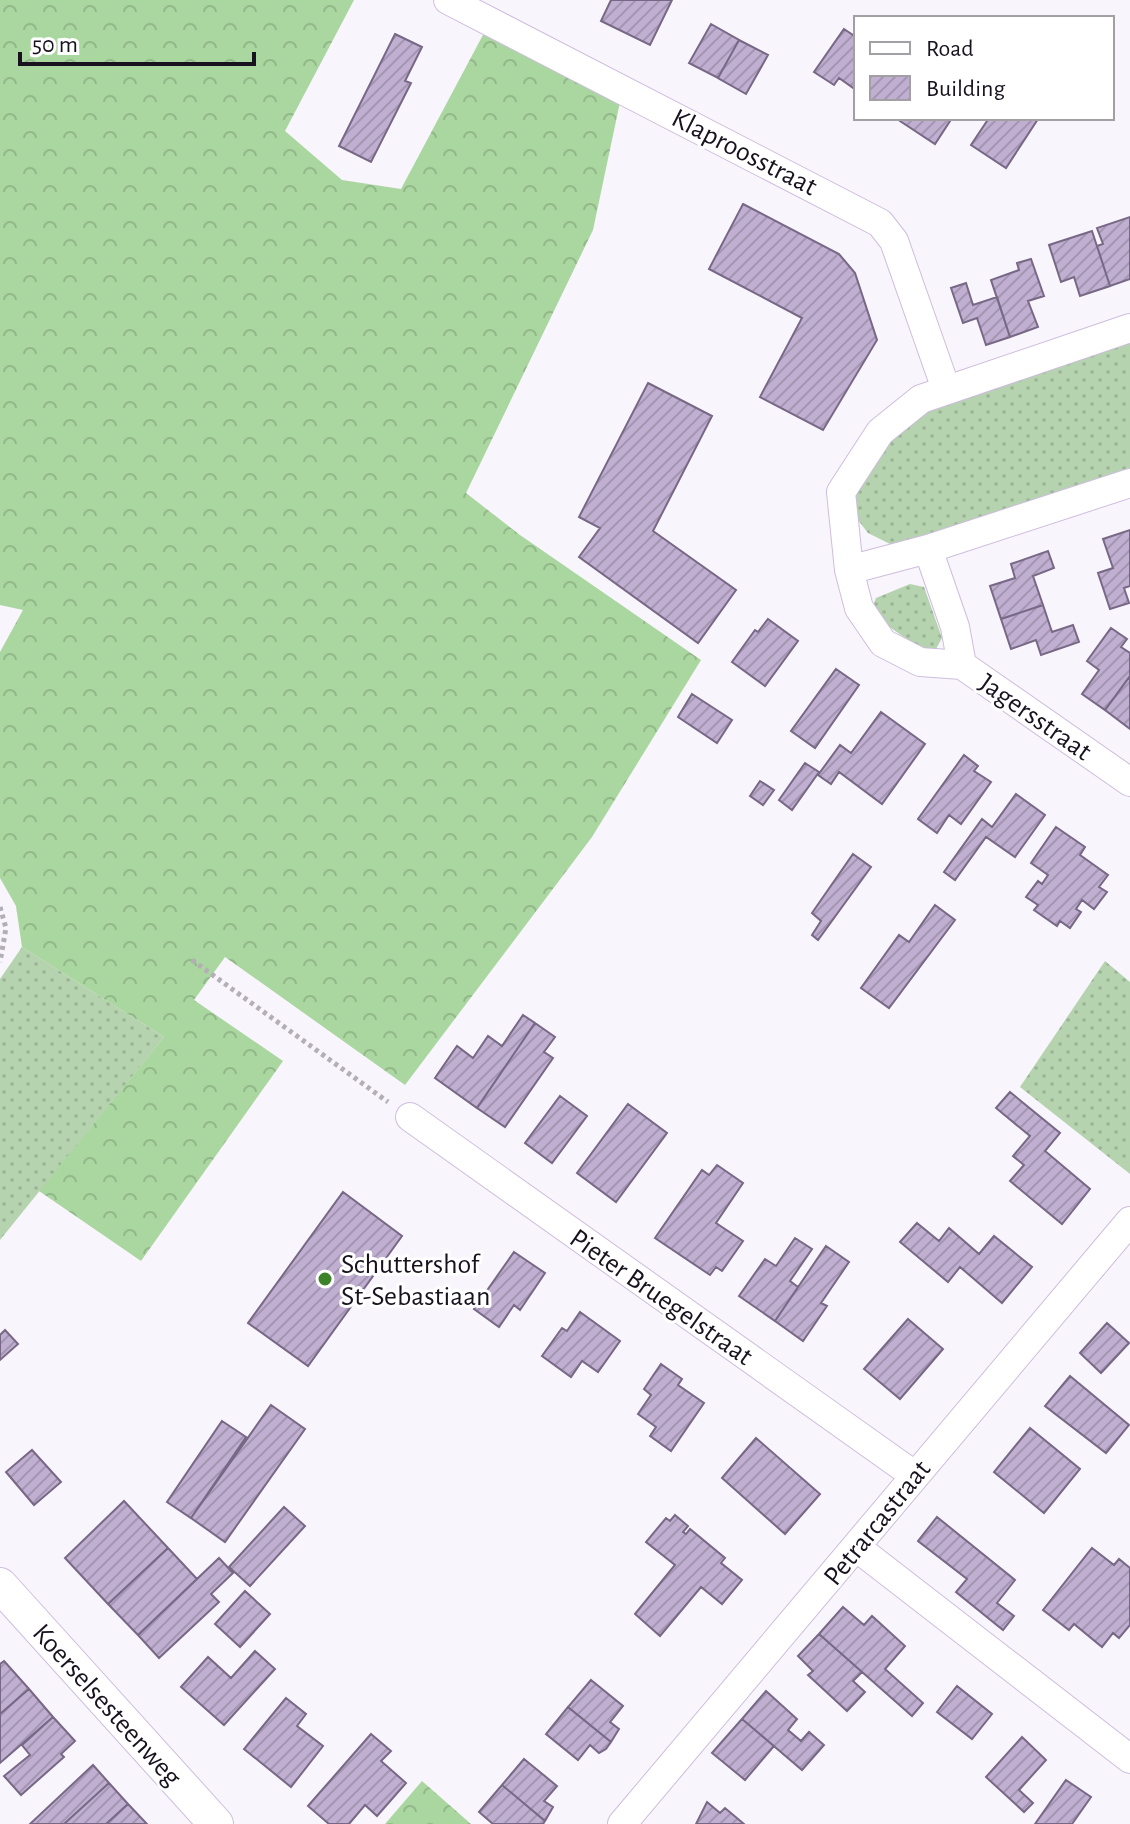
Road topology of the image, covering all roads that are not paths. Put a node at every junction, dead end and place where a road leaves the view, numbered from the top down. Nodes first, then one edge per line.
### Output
1 (448, 0) edge
2 (1130, 328) edge
3 (946, 389) junction
4 (1130, 483) edge
5 (928, 549) junction
6 (849, 570) junction
7 (962, 665) junction
8 (1130, 782) edge
9 (410, 1117) road end
10 (1130, 1221) edge
11 (914, 1475) junction
12 (856, 1547) junction
13 (0, 1585) edge
14 (1130, 1759) edge
15 (216, 1824) edge
16 (622, 1824) edge

1 - 3 street, Klaproosstraat
2 - 3 street
3 - 6 street
4 - 5 street
5 - 6 street
5 - 7 street, Jagersstraat
6 - 7 street
7 - 8 street, Jagersstraat
9 - 11 street, Pieter Bruegelstraat
10 - 11 street, Petrarcastraat
11 - 12 street, Petrarcastraat
12 - 14 street
12 - 16 street, Petrarcastraat
13 - 15 street, Koerselsesteenweg

